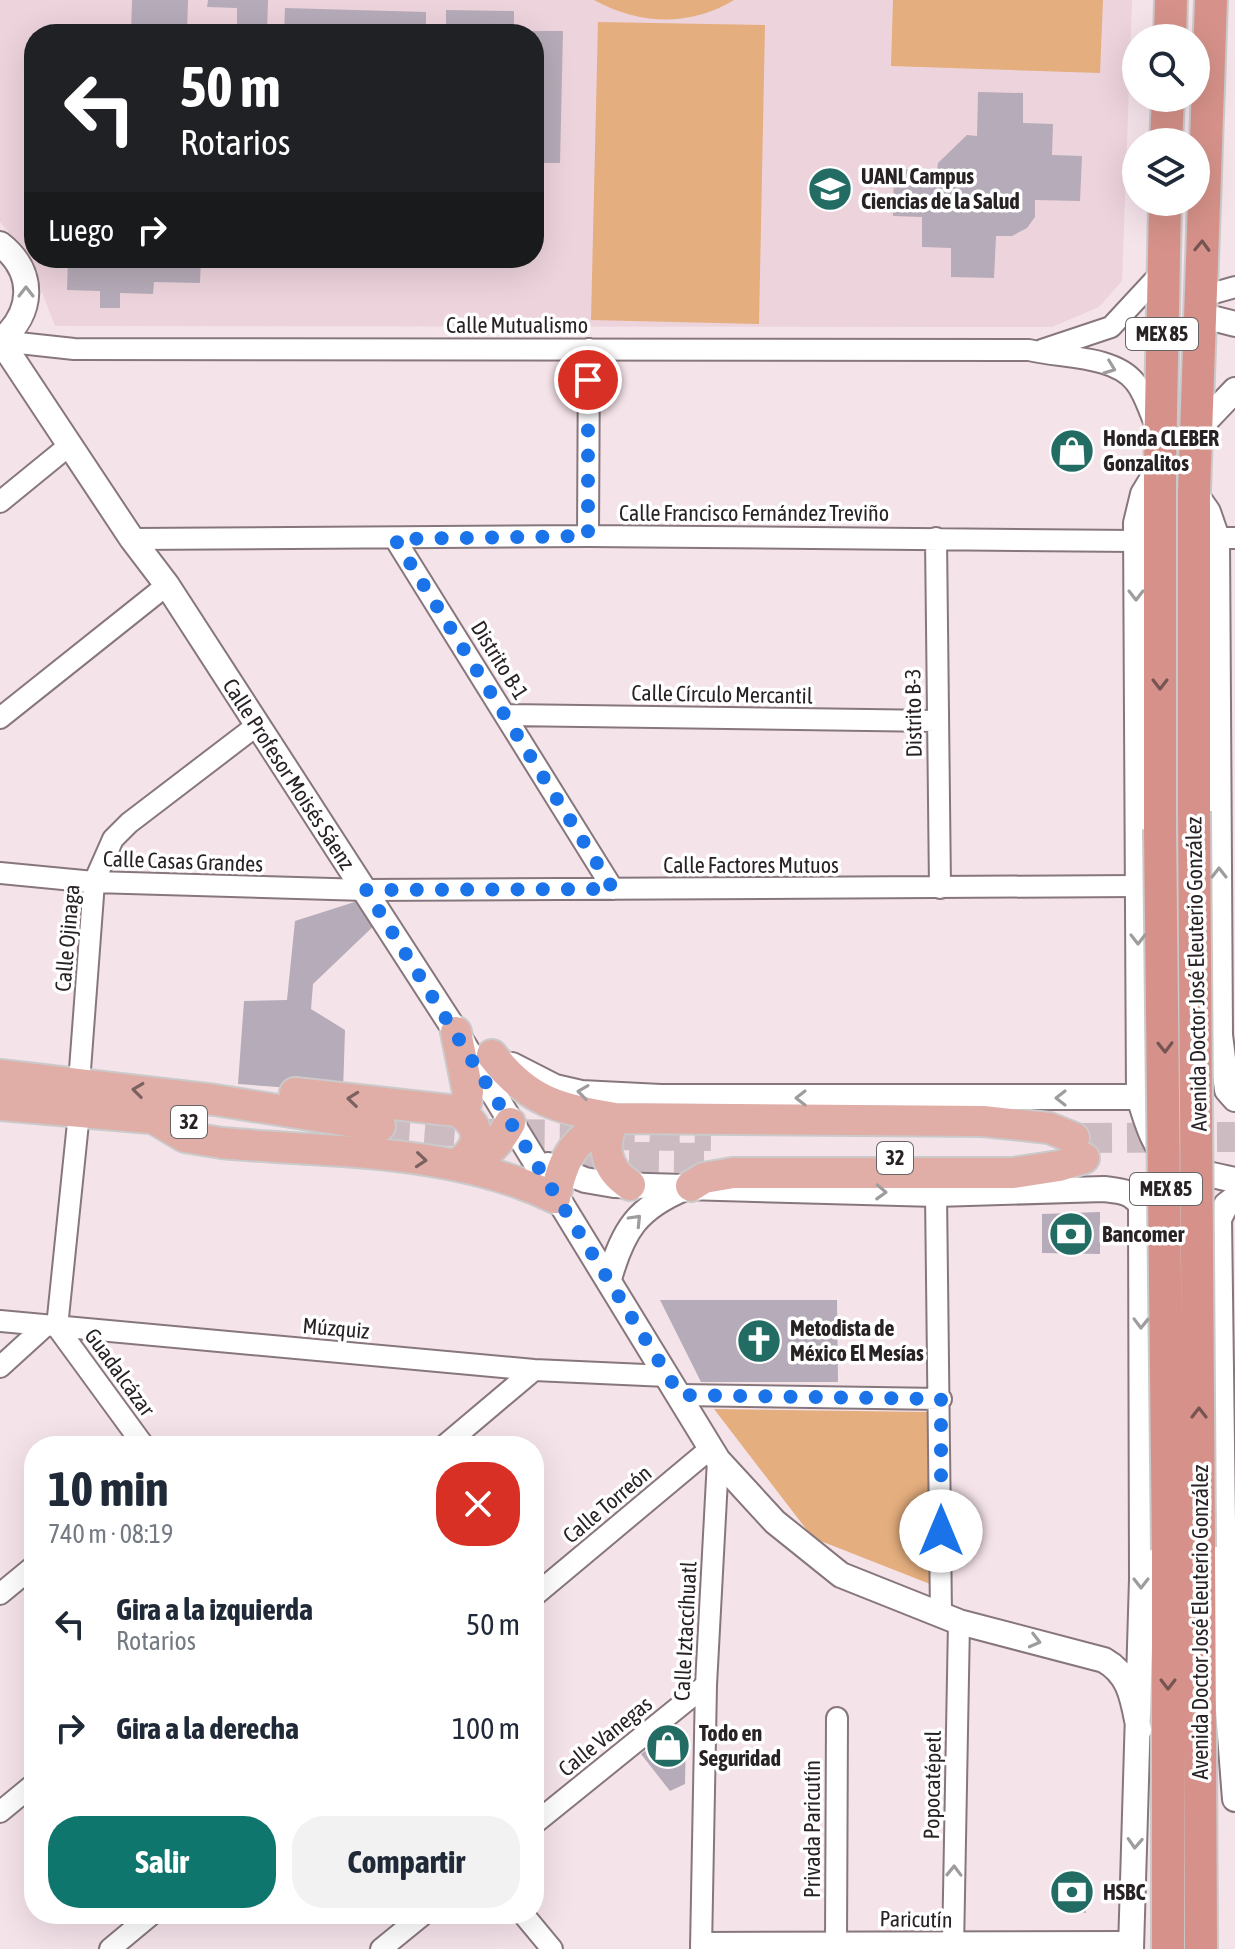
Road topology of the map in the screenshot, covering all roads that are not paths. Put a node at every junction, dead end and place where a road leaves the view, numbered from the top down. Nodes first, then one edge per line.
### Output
1 (1171, 0) edge
2 (1211, 0) edge
3 (1170, 24) edge
4 (1164, 216) edge
5 (0, 244) edge
6 (1162, 272) junction
7 (1235, 287) edge
8 (1200, 306) junction
9 (1235, 324) edge
10 (0, 341) edge
11 (589, 349) junction
12 (1034, 352) junction
13 (1235, 390) edge
14 (1195, 432) junction
15 (71, 444) junction
16 (1160, 450) junction
17 (1194, 492) junction
18 (0, 502) edge
19 (588, 536) junction
20 (936, 538) junction
21 (1226, 538) edge
22 (132, 539) junction
23 (395, 539) junction
24 (1136, 541) junction
25 (167, 585) junction
26 (506, 715) junction
27 (0, 718) edge
28 (937, 721) junction
29 (256, 726) junction
30 (0, 873) edge
31 (94, 882) junction
32 (1137, 886) junction
33 (940, 888) junction
34 (613, 889) junction
35 (366, 890) junction
36 (456, 1032) junction
37 (492, 1055) junction
38 (0, 1075) edge
39 (1231, 1095) edge
40 (661, 1097) junction
41 (1139, 1097) junction
42 (79, 1098) junction
43 (215, 1100) junction
44 (0, 1105) edge
45 (457, 1111) junction
46 (153, 1118) junction
47 (615, 1118) junction
48 (510, 1123) junction
49 (1080, 1144) junction
50 (708, 1147) tunnel mouth
51 (459, 1163) junction
52 (1235, 1180) edge
53 (558, 1185) junction
54 (630, 1185) junction
55 (691, 1186) junction
56 (936, 1194) junction
57 (1235, 1198) edge
58 (1219, 1260) junction
59 (1141, 1273) junction
60 (609, 1279) junction
61 (0, 1321) edge
62 (51, 1327) junction
63 (0, 1367) edge
64 (534, 1370) junction
65 (1221, 1373) junction
66 (1140, 1374) junction
67 (674, 1385) junction
68 (941, 1399) junction
69 (1228, 1402) edge
70 (136, 1436) edge
71 (456, 1436) edge
72 (714, 1454) junction
73 (1183, 1548) junction
74 (24, 1574) edge
75 (544, 1588) edge
76 (0, 1594) edge
77 (950, 1619) junction
78 (1230, 1672) edge
79 (706, 1685) junction
80 (837, 1718) dead end
81 (1139, 1730) junction
82 (24, 1792) edge
83 (1235, 1799) edge
84 (0, 1812) edge
85 (544, 1816) edge
86 (140, 1924) edge
87 (412, 1924) edge
88 (531, 1924) edge
89 (836, 1942) junction
90 (701, 1946) edge
91 (953, 1946) edge
92 (1131, 1946) edge
93 (110, 1949) edge
94 (381, 1949) edge
95 (552, 1949) edge
96 (1168, 1949) edge
97 (1201, 1949) edge

1 - 3 highway
8 -> 2 highway, Avenida Doctor José Eleuterio González / MEX 85
4 - 6 highway, Avenida Doctor José Eleuterio González / MEX 85
10 -> 5 street
6 - 12 street, Calle Mutualismo
6 - 16 highway, Avenida Doctor José Eleuterio González / MEX 85
7 - 8 street
8 - 9 street
8 - 14 highway, Avenida Doctor José Eleuterio González / MEX 85
10 - 11 street, Calle Mutualismo
10 - 15 street, Calle Profesor Moisés Sáenz
11 - 12 street, Calle Mutualismo
11 - 19 street
12 -> 16 street, Calle Mutualismo
13 - 14 street
14 - 17 highway, Avenida Doctor José Eleuterio González / MEX 85
15 - 18 street
15 - 22 street, Calle Profesor Moisés Sáenz
16 - 24 street
16 -> 73 highway, Avenida Doctor José Eleuterio González / MEX 85, bridge
17 - 21 street
73 -> 17 highway, Avenida Doctor José Eleuterio González / MEX 85, bridge
19 - 20 street, Calle Francisco Fernández Treviño
19 - 23 street, Calle Francisco Fernández Treviño
20 - 24 street, Calle Francisco Fernández Treviño
20 - 28 street, Distrito B-3
39 -> 21 street
22 - 23 street, Calle Francisco Fernández Treviño
22 - 25 street, Calle Profesor Moisés Sáenz
23 - 26 street, Distrito B-1
24 -> 32 street
25 - 27 street
25 - 29 street, Calle Profesor Moisés Sáenz
26 - 28 street, Calle Círculo Mercantil
26 - 34 street, Distrito B-1
28 - 33 street, Distrito B-3
29 - 31 street, Calle Ojinaga
29 - 35 street, Calle Profesor Moisés Sáenz
30 - 31 street, Calle Casas Grandes
31 - 35 street, Calle Casas Grandes
31 - 42 street, Calle Ojinaga
32 - 33 street, Calle Factores Mutuos
32 -> 41 street
33 - 34 street, Calle Factores Mutuos
34 - 35 street, Calle Factores Mutuos
35 - 36 street, Calle Profesor Moisés Sáenz
36 - 37 street
36 - 45 main road
36 - 48 street, Calle Profesor Moisés Sáenz
40 -> 37 street
37 - 47 main road
38 - 42 main road, 32
41 -> 40 street
40 - 47 street
41 - 52 street
43 -> 42 main road, 32
42 - 44 main road, 32
42 - 46 main road, 32
42 - 62 street, Calle Ojinaga
45 -> 43 main road
43 - 46 main road, 32
45 - 51 main road
46 -> 51 main road
47 - 49 main road
47 - 53 main road
47 - 54 main road
48 - 51 main road
48 - 53 street, Calle Profesor Moisés Sáenz
49 - 50 main road, 32
49 - 55 main road
51 - 53 main road
53 - 54 street
53 - 60 street
54 - 55 street
55 -> 56 street
60 -> 55 street
56 - 59 street
56 - 68 street
57 - 58 street
58 - 59 street
58 - 65 street
59 -> 66 street
60 - 67 street
61 - 62 street, Múzquiz
62 - 63 street
62 - 64 street, Múzquiz
62 - 70 street, Guadalcázar
64 - 67 street, Múzquiz
64 - 71 street
65 - 66 street
65 - 69 street
66 -> 81 street
67 - 68 street, Múzquiz
67 - 72 street
68 - 77 street
69 - 78 street
72 - 75 street, Calle Torreón
72 - 77 street
72 - 79 street, Calle Iztaccíhuatl
73 -> 96 highway, Avenida Doctor José Eleuterio González / MEX 85
73 - 97 highway, Avenida Doctor José Eleuterio González / MEX 85
74 - 76 street
77 -> 81 street
91 -> 77 street, Popocatépetl
78 - 83 street
79 - 85 street, Calle Vanegas
79 - 90 street, Calle Iztaccíhuatl
80 - 89 street, Privada Paricutín
81 -> 92 street
82 - 84 street
86 - 93 street
87 - 94 street
88 - 95 street
89 - 90 street, Paricutín
89 - 91 street, Paricutín
91 - 92 street, Paricutín

